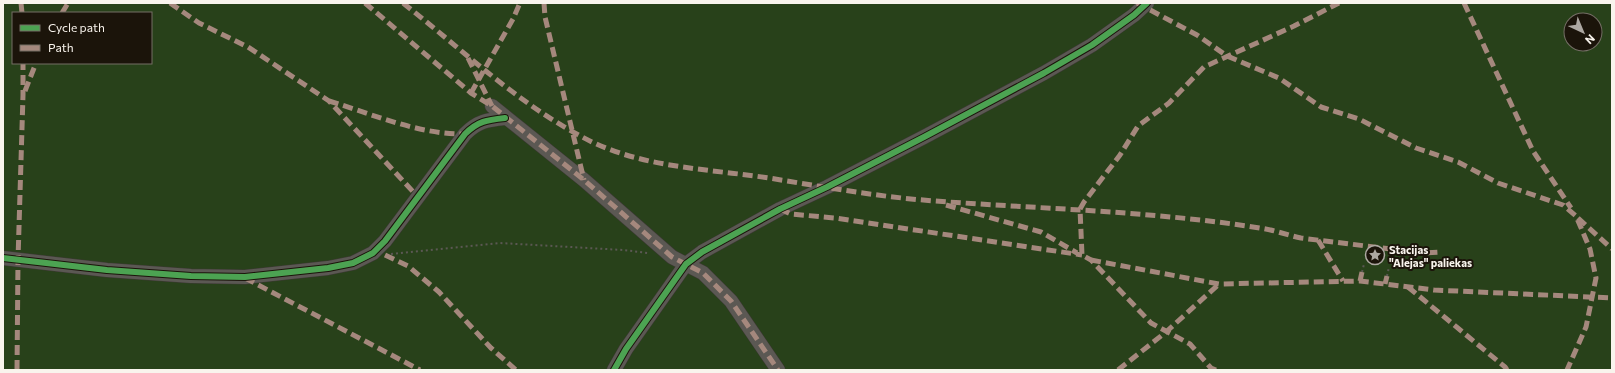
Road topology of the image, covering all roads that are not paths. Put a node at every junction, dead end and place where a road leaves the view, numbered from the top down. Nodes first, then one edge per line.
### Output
1 (1147, 3) edge
2 (492, 106) dead end
3 (505, 118) junction
4 (3, 258) edge
5 (686, 264) junction
6 (614, 370) edge
7 (778, 370) edge

1 - 5 street
2 - 3 street
3 - 4 street
3 - 5 street
5 - 6 street
5 - 7 street

